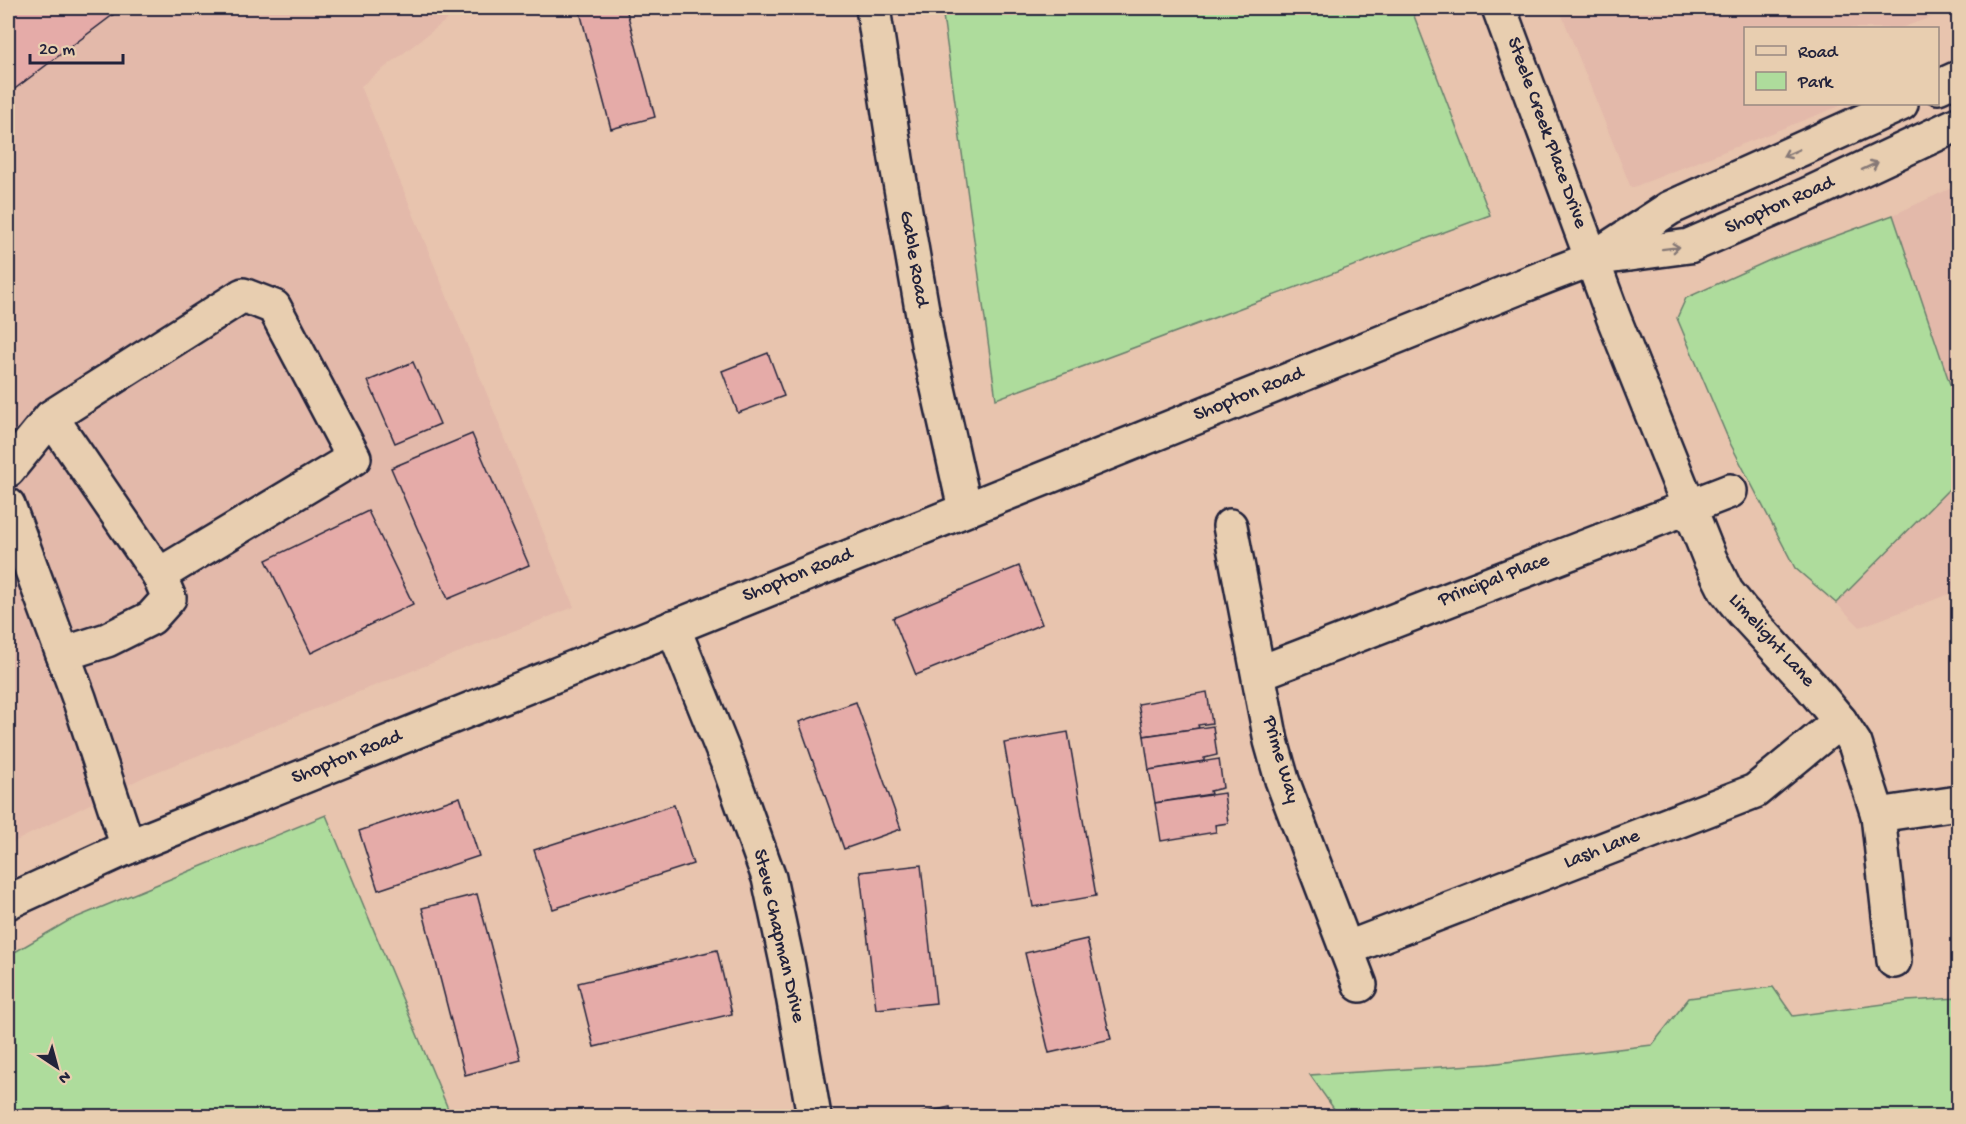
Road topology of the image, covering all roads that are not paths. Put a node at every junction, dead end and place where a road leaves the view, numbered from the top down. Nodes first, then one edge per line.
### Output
1 (873, 8) edge
2 (1499, 8) edge
3 (1959, 78) edge
4 (1939, 87) edge
5 (1899, 105) edge
6 (1959, 124) edge
7 (1592, 260) junction
8 (51, 417) junction
9 (8, 470) edge
10 (1730, 490) dead end
11 (8, 505) edge
12 (1689, 506) junction
13 (965, 509) junction
14 (1230, 526) dead end
15 (159, 575) junction
16 (673, 627) junction
17 (63, 654) junction
18 (1259, 673) junction
19 (1840, 721) junction
20 (1959, 803) edge
21 (1878, 815) junction
22 (128, 847) junction
23 (8, 902) edge
24 (1346, 949) junction
25 (1894, 961) dead end
26 (1360, 985) dead end
27 (813, 1116) edge

1 - 13 street, Gable Road
2 - 7 street, Steele Creek Place Drive
3 - 4 street
5 -> 7 street, Shopton Road
7 -> 6 street, Shopton Road
7 - 12 street, Limelight Lane
7 - 13 street, Shopton Road
8 - 9 street
8 - 15 street
8 - 15 street
10 - 12 street, Principal Place
11 - 17 street
12 - 18 street, Principal Place
12 - 19 street, Limelight Lane
13 - 16 street, Shopton Road
14 - 18 street, Prime Way
15 - 17 street
16 - 22 street, Shopton Road
16 - 27 street, Steve Chapman Drive
17 - 22 street
18 - 24 street, Prime Way
19 - 21 street, Limelight Lane
19 - 24 street, Lash Lane
20 - 21 street
21 - 25 street, Limelight Lane
22 - 23 street, Shopton Road
24 - 26 street, Prime Way

